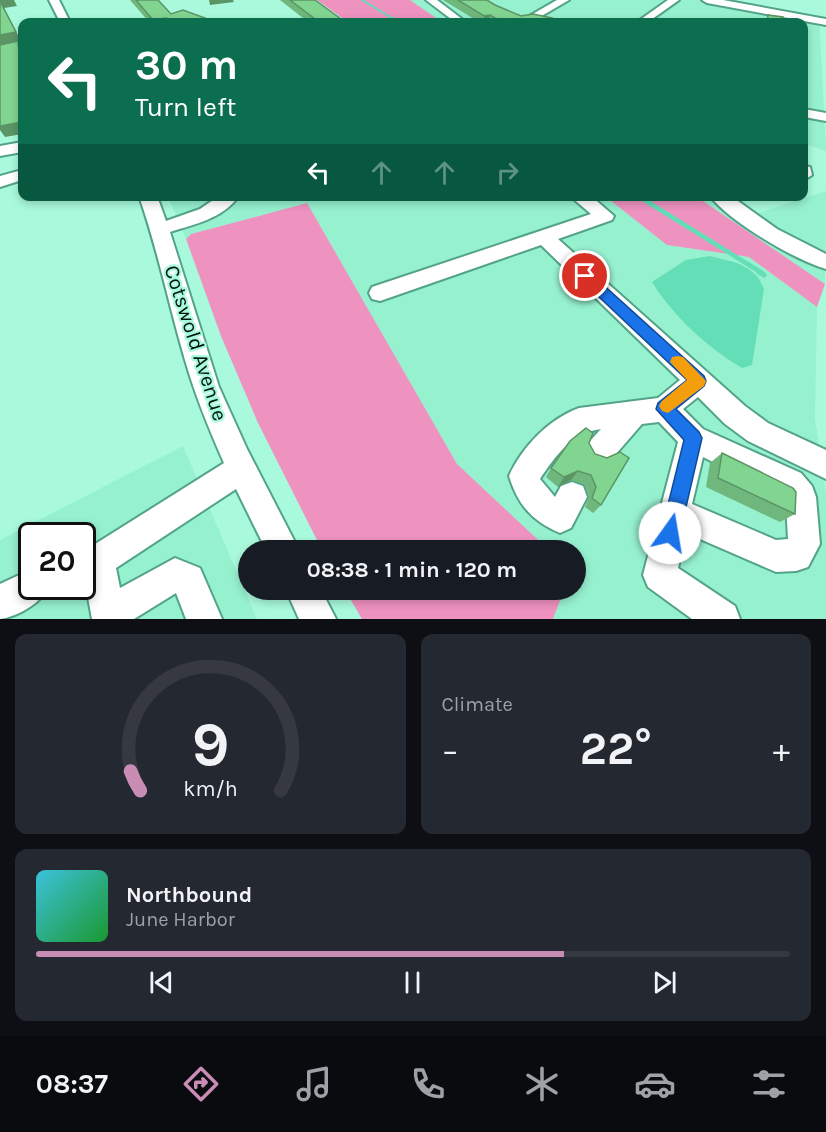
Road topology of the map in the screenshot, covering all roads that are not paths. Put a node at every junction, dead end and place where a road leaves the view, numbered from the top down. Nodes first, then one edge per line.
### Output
1 (54, 0) edge
2 (431, 0) edge
3 (564, 0) edge
4 (674, 0) edge
5 (707, 0) edge
6 (735, 5) junction
7 (743, 14) dead end
8 (761, 17) edge
9 (63, 18) edge
10 (456, 18) edge
11 (525, 18) edge
12 (648, 18) edge
13 (808, 21) edge
14 (826, 22) edge
15 (808, 114) edge
16 (826, 117) edge
17 (18, 148) edge
18 (0, 151) edge
19 (18, 177) edge
20 (0, 182) edge
21 (150, 201) edge
22 (226, 201) edge
23 (586, 201) edge
24 (728, 201) edge
25 (160, 229) junction
26 (544, 237) junction
27 (826, 262) edge
28 (380, 293) dead end
29 (698, 381) junction
30 (664, 409) junction
31 (634, 412) junction
32 (693, 438) junction
33 (599, 452) dead end
34 (826, 465) edge
35 (241, 469) junction
36 (572, 497) dead end
37 (675, 512) junction
38 (278, 540) edge
39 (96, 559) edge
40 (96, 581) edge
41 (18, 593) edge
42 (308, 600) edge
43 (0, 603) edge
44 (108, 617) edge
45 (204, 619) edge
46 (318, 619) edge
47 (722, 619) edge

1 - 9 street
2 - 10 street
3 - 11 street
4 - 12 street
5 - 6 street
6 - 7 street
6 - 8 street
13 - 14 street
15 - 16 street
17 - 18 street
19 - 20 street
21 - 25 street, Cotswold Avenue
22 - 25 street
23 - 26 street
24 - 27 street
25 - 35 street, Cotswold Avenue
26 - 28 street
26 - 29 street
29 - 30 street
29 - 34 street
30 - 31 street
30 - 32 street
31 - 33 street
31 - 36 street
32 - 37 street
32 - 37 street
35 - 38 street, Cotswold Avenue
35 - 39 street
37 - 47 street
40 - 44 street
41 - 43 street
42 - 46 street
44 - 45 street

